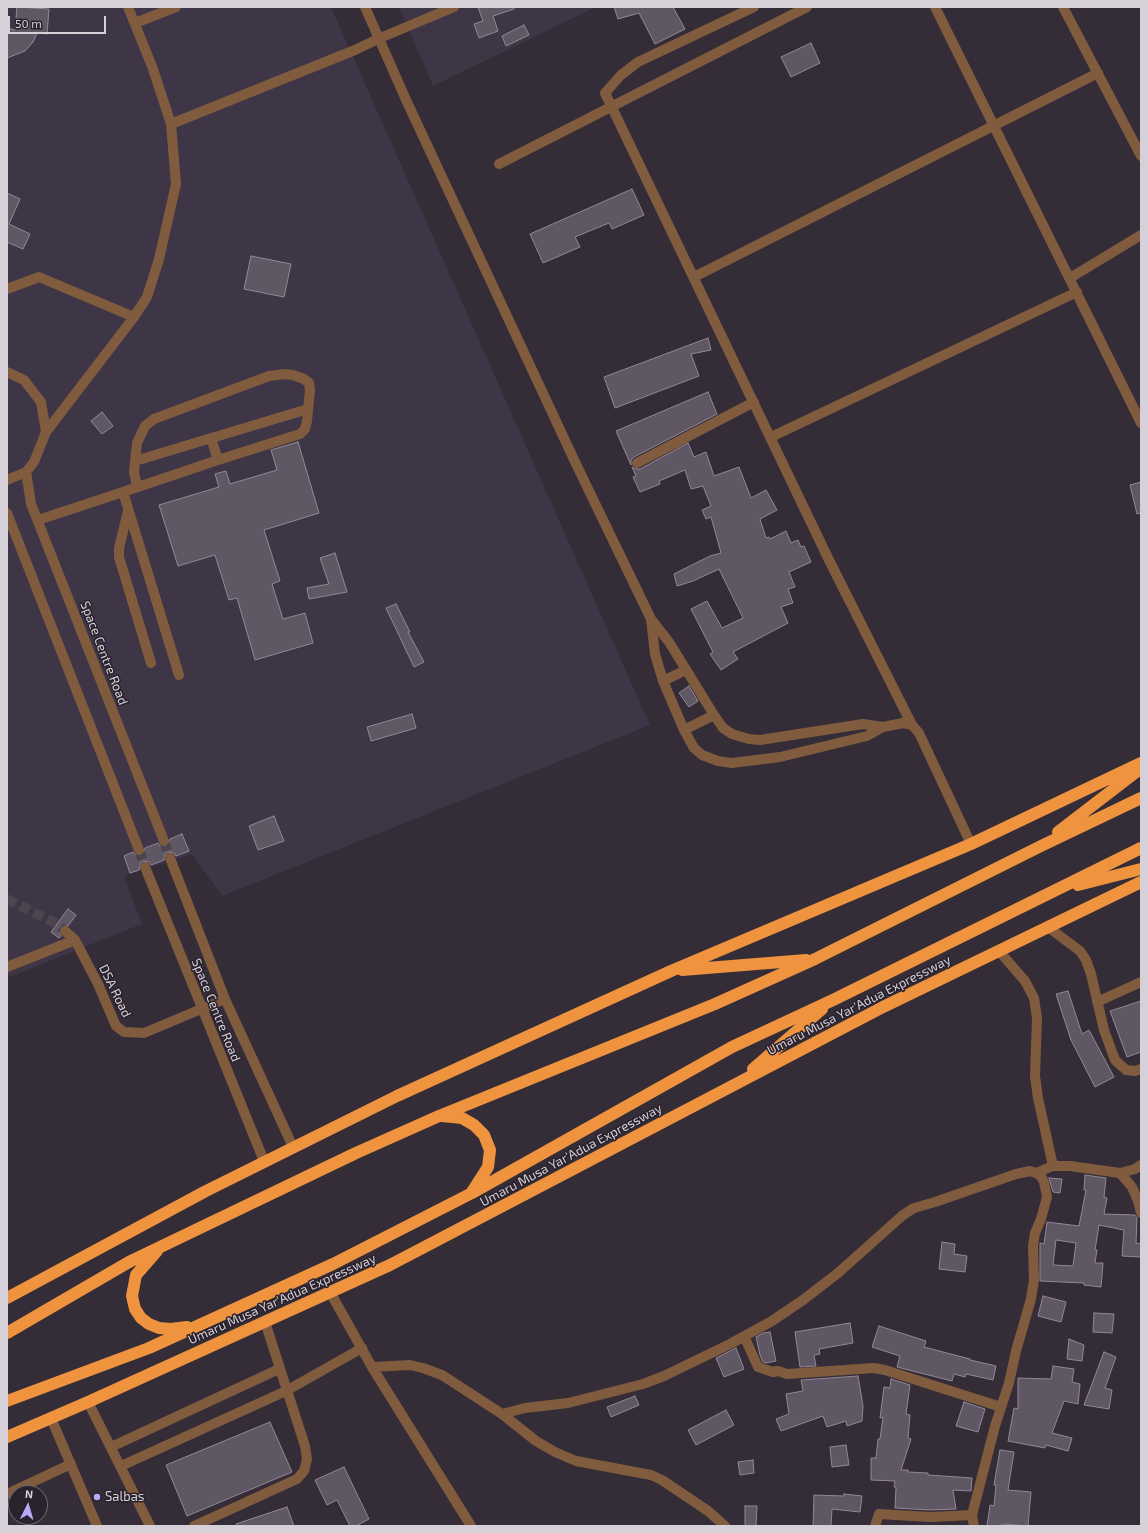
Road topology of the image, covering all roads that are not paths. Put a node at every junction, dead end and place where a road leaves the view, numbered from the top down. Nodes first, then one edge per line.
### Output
1 (128, 7) edge
2 (176, 7) edge
3 (365, 7) edge
4 (454, 7) edge
5 (754, 7) edge
6 (807, 7) edge
7 (935, 7) edge
8 (1063, 7) edge
9 (134, 23) junction
10 (380, 38) junction
11 (1098, 73) junction
12 (612, 107) junction
13 (171, 124) junction
14 (993, 125) junction
15 (1141, 156) edge
16 (499, 164) dead end
17 (1141, 235) edge
18 (694, 277) junction
19 (1070, 278) junction
20 (7, 289) edge
21 (1077, 292) junction
22 (134, 317) junction
23 (7, 372) edge
24 (754, 402) junction
25 (308, 409) junction
26 (1141, 423) edge
27 (46, 432) junction
28 (212, 438) junction
29 (771, 438) junction
30 (218, 460) junction
31 (135, 461) junction
32 (637, 463) dead end
33 (26, 472) junction
34 (7, 480) edge
35 (137, 487) junction
36 (123, 492) junction
37 (128, 511) junction
38 (7, 513) edge
39 (38, 520) junction
40 (651, 619) junction
41 (151, 663) dead end
42 (686, 670) junction
43 (179, 675) dead end
44 (663, 681) junction
45 (714, 715) junction
46 (912, 725) junction
47 (883, 727) junction
48 (684, 730) junction
49 (1141, 763) edge
50 (1141, 768) edge
51 (1141, 798) edge
52 (164, 841) tunnel mouth
53 (971, 844) junction
54 (1040, 846) junction
55 (1141, 848) edge
56 (139, 850) tunnel mouth
57 (170, 858) tunnel mouth
58 (145, 867) tunnel mouth
59 (1141, 869) edge
60 (1141, 882) edge
61 (1053, 891) junction
62 (1048, 927) junction
63 (65, 930) tunnel mouth
64 (75, 940) junction
65 (999, 951) junction
66 (815, 960) junction
67 (7, 967) edge
68 (671, 971) junction
69 (1141, 982) edge
70 (225, 999) junction
71 (833, 1000) junction
72 (1097, 1002) junction
73 (202, 1009) junction
74 (1141, 1069) edge
75 (737, 1083) junction
76 (439, 1116) junction
77 (293, 1148) junction
78 (264, 1161) junction
79 (1141, 1165) edge
80 (1053, 1166) junction
81 (1120, 1172) junction
82 (1036, 1173) junction
83 (472, 1194) junction
84 (1141, 1213) edge
85 (160, 1247) junction
86 (330, 1292) junction
87 (7, 1298) edge
88 (265, 1322) junction
89 (200, 1325) junction
90 (7, 1334) edge
91 (744, 1336) junction
92 (362, 1348) junction
93 (372, 1367) junction
94 (279, 1369) junction
95 (286, 1391) junction
96 (7, 1401) edge
97 (88, 1402) junction
98 (1001, 1407) junction
99 (502, 1414) junction
100 (51, 1418) junction
101 (7, 1437) edge
102 (111, 1447) junction
103 (71, 1464) junction
104 (121, 1466) junction
105 (7, 1494) edge
106 (972, 1515) junction
107 (98, 1526) edge
108 (150, 1526) edge
109 (194, 1526) edge
110 (471, 1526) edge
111 (725, 1526) edge
112 (875, 1526) edge
113 (974, 1526) edge

1 - 9 street
2 - 9 street
3 - 10 street
4 - 10 street
5 - 12 street
6 - 12 street
7 - 14 street
8 - 11 street
9 - 13 street
10 - 13 street
10 - 40 street
11 - 14 street
11 - 15 street
12 - 16 street
12 - 18 street
13 - 22 street
14 - 18 street
14 - 19 street
17 - 19 street
18 - 24 street
19 - 21 street
20 - 22 street
21 - 26 street
21 - 29 street
22 - 27 street
23 - 27 street
24 - 29 street
24 - 32 street
25 - 28 street
25 - 30 street
25 - 31 street
27 - 33 street
28 - 30 street
28 - 31 street
29 - 46 street
30 - 35 street
31 - 35 street
33 - 34 street
33 - 39 street, Space Centre Road
35 - 36 street
36 - 37 street
36 - 39 street
37 - 41 street
37 - 43 street
38 - 56 street
39 - 52 street, Space Centre Road
40 - 42 street
40 - 44 street
42 - 44 street
42 - 45 street
44 - 48 street
45 - 47 street
45 - 48 street
46 - 47 street
46 - 53 street
47 - 48 street
49 - 53 highway
50 - 54 highway
51 - 54 highway
53 - 68 highway
54 - 66 highway
55 - 61 highway, Umaru Musa Yar'Adua Expressway
57 - 70 street, Space Centre Road
58 - 73 street, Space Centre Road
59 - 61 highway
60 - 62 highway, Umaru Musa Yar'Adua Expressway
61 - 71 highway, Umaru Musa Yar'Adua Expressway
62 - 65 highway, Umaru Musa Yar'Adua Expressway
62 - 72 street
63 - 64 street, DSA Road
64 - 67 street
64 - 73 street, DSA Road
65 - 75 highway, Umaru Musa Yar'Adua Expressway
65 - 80 street
66 - 68 highway
66 - 76 highway
68 - 77 highway
69 - 72 street
70 - 73 street, DSA Road
70 - 77 street, Space Centre Road
71 - 75 highway
71 - 83 highway, Umaru Musa Yar'Adua Expressway
72 - 74 street
73 - 78 street, Space Centre Road
75 - 86 highway, Umaru Musa Yar'Adua Expressway
76 - 83 highway
76 - 85 highway
77 - 78 highway
78 - 87 highway
79 - 81 street
80 - 81 street
80 - 82 street
81 - 84 street
82 - 91 street
82 - 98 street
83 - 89 highway, Umaru Musa Yar'Adua Expressway
85 - 89 highway
85 - 90 highway
86 - 88 highway, Umaru Musa Yar'Adua Expressway
86 - 92 street
88 - 94 street
88 - 97 highway, Umaru Musa Yar'Adua Expressway
89 - 96 highway, Umaru Musa Yar'Adua Expressway
91 - 98 street
91 - 99 street
92 - 93 street
92 - 95 street
93 - 99 street
93 - 110 street
94 - 95 street
94 - 102 street
95 - 104 street
95 - 109 street
97 - 100 highway, Umaru Musa Yar'Adua Expressway
97 - 102 street
98 - 106 street
99 - 111 street
100 - 101 highway, Umaru Musa Yar'Adua Expressway
100 - 103 street
102 - 104 street
103 - 105 street
103 - 107 street
104 - 108 street
106 - 112 street
106 - 113 street

